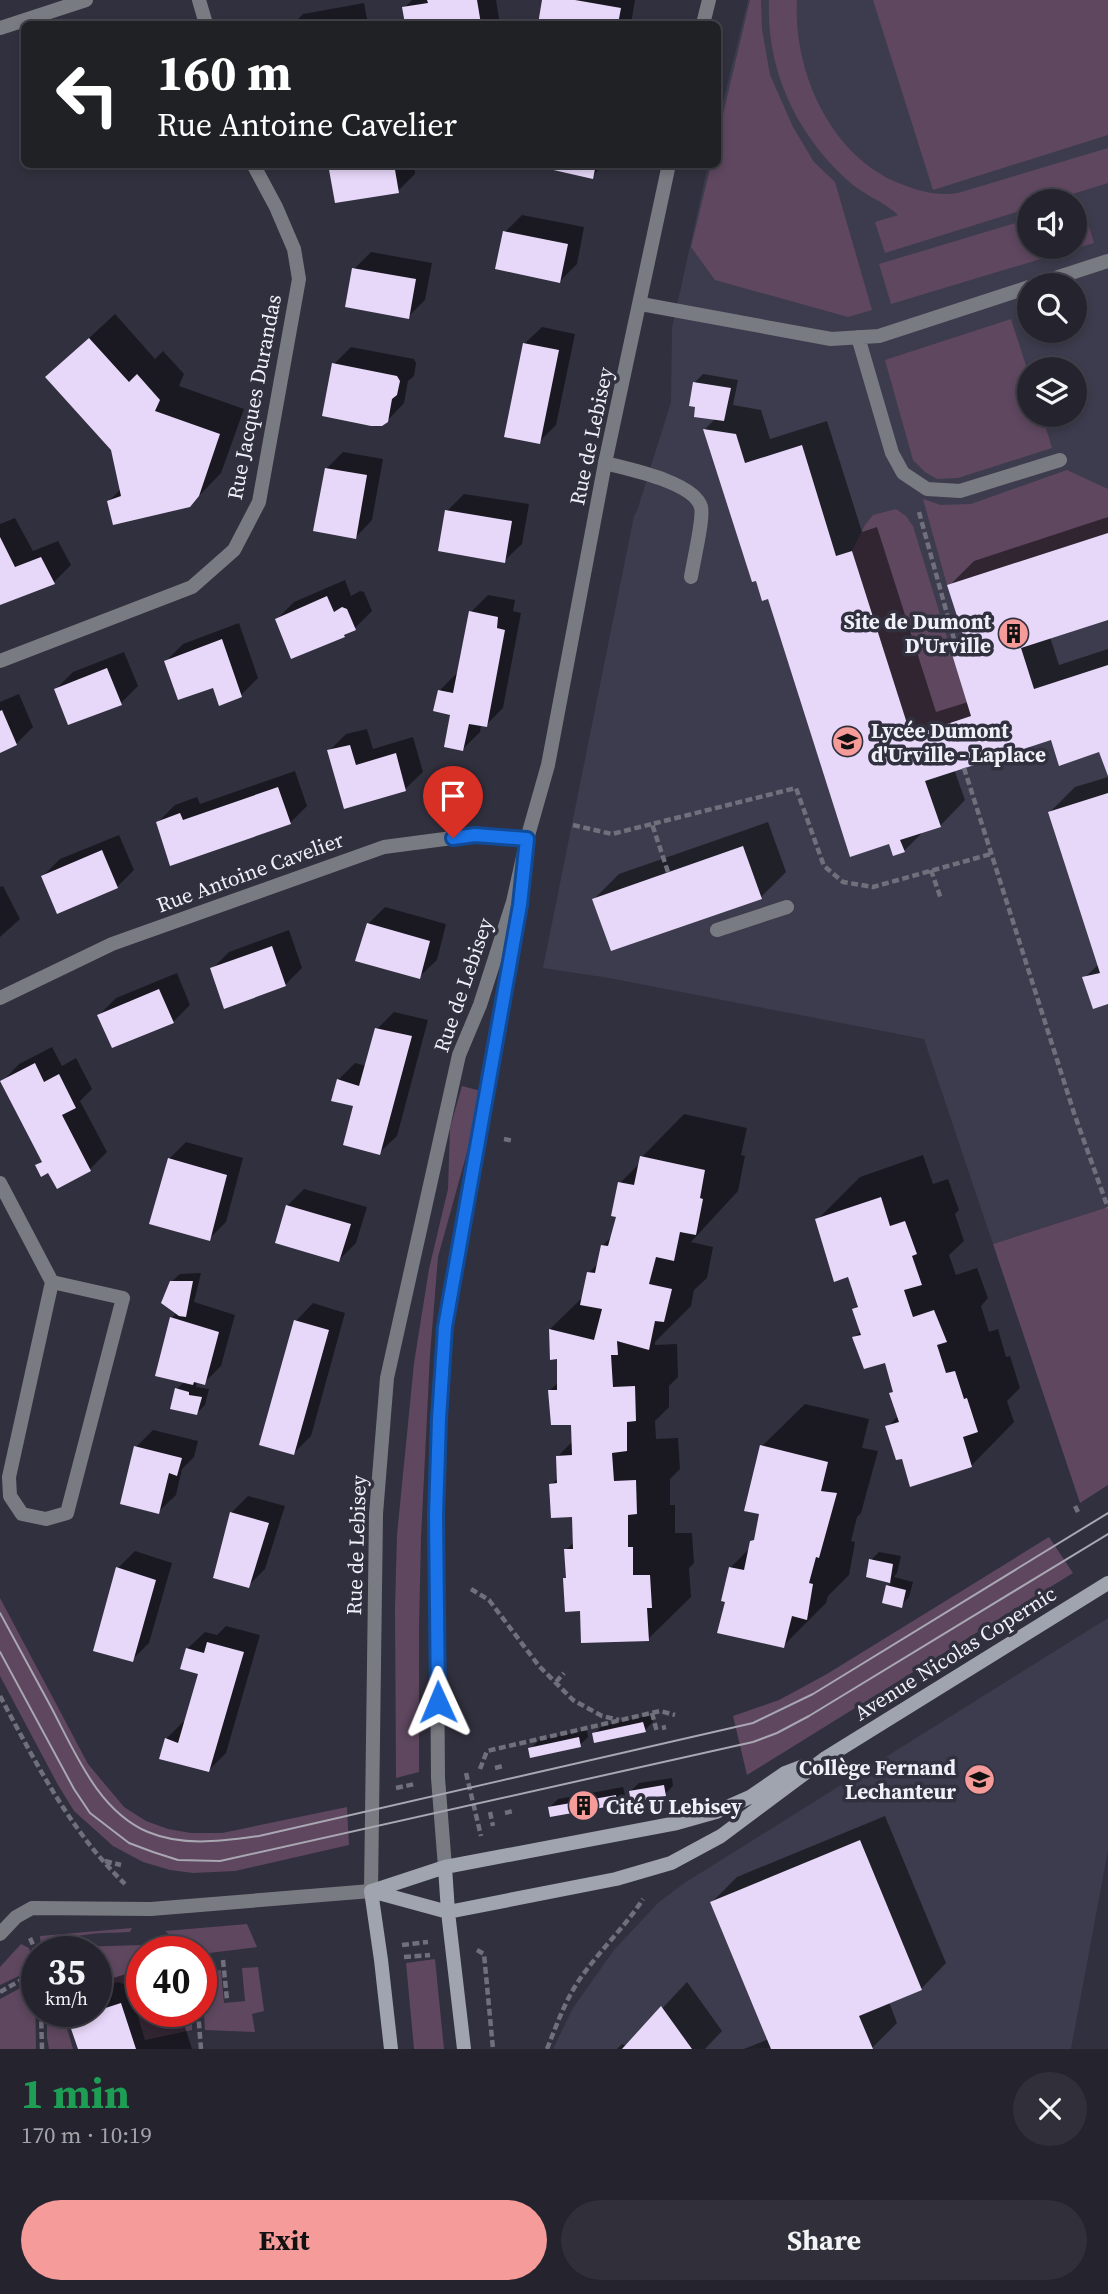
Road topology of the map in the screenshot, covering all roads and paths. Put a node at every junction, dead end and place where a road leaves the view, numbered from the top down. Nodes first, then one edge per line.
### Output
1 (86, 0) edge
2 (199, 0) edge
3 (701, 0) edge
4 (709, 0) edge
5 (21, 21) edge
6 (22, 21) edge
7 (205, 21) edge
8 (704, 21) edge
9 (704, 21) edge
10 (0, 28) edge
11 (255, 168) edge
12 (668, 168) edge
13 (1108, 261) edge
14 (1071, 273) edge
15 (1017, 291) edge
16 (641, 304) junction
17 (858, 337) junction
18 (1060, 460) dead end
19 (605, 463) junction
20 (910, 477) junction
21 (691, 577) dead end
22 (957, 650) dead end
23 (0, 661) edge
24 (964, 768) dead end
25 (652, 824) junction
26 (573, 825) dead end
27 (527, 839) junction
28 (991, 854) junction
29 (931, 870) junction
30 (668, 872) dead end
31 (941, 899) dead end
32 (787, 907) dead end
33 (717, 930) dead end
34 (0, 998) edge
35 (504, 1139) dead end
36 (514, 1141) dead end
37 (0, 1183) edge
38 (1108, 1208) edge
39 (52, 1282) junction
40 (1108, 1583) edge
41 (471, 1590) dead end
42 (564, 1673) dead end
43 (556, 1682) junction
44 (0, 1696) edge
45 (652, 1713) junction
46 (675, 1715) dead end
47 (620, 1720) junction
48 (657, 1732) dead end
49 (824, 1759) junction
50 (503, 1766) dead end
51 (495, 1768) dead end
52 (480, 1769) dead end
53 (466, 1772) dead end
54 (419, 1783) dead end
55 (395, 1788) dead end
56 (513, 1811) dead end
57 (490, 1812) dead end
58 (505, 1813) dead end
59 (477, 1816) dead end
60 (493, 1826) dead end
61 (104, 1861) junction
62 (121, 1865) dead end
63 (445, 1867) junction
64 (371, 1891) junction
65 (643, 1898) dead end
66 (151, 1909) junction
67 (448, 1912) junction
68 (0, 1934) edge
69 (431, 1942) dead end
70 (401, 1945) dead end
71 (223, 1960) dead end
72 (485, 1963) dead end
73 (21, 1980) edge
74 (0, 1992) edge
75 (227, 2000) dead end
76 (41, 2027) edge
77 (199, 2027) edge
78 (42, 2049) edge
79 (201, 2049) edge
80 (391, 2049) edge
81 (464, 2049) edge
82 (494, 2049) edge
83 (547, 2049) edge

1 - 6 street
2 - 7 street
3 - 8 street
4 - 9 street
5 - 10 street
11 - 23 street, Rue Jacques Durandas
12 - 16 street, Rue de Lebisey
13 - 14 street
15 - 17 street
16 - 17 street
16 - 19 street, Rue de Lebisey
17 - 20 street
18 - 20 street
19 - 21 street
19 - 27 street, Rue de Lebisey
20 - 22 path
24 - 28 path
25 - 26 path
25 - 29 path
25 - 30 path
27 - 34 street, Rue Antoine Cavelier
27 - 63 street, Rue de Lebisey
27 - 64 street, Rue de Lebisey
28 - 29 path
28 - 38 path
29 - 31 path
32 - 33 street
35 - 36 path
37 - 39 street
39 - 39 street
40 - 49 main road, Avenue Nicolas Copernic
41 - 43 path
42 - 43 path
43 - 47 path
44 - 61 path
45 - 46 path
45 - 47 path
45 - 48 path
47 - 52 path
49 - 63 main road, Avenue Nicolas Copernic
49 - 67 main road, Avenue Nicolas Copernic
50 - 51 path
53 - 59 path
54 - 55 path
56 - 58 path
57 - 60 path
61 - 62 path
61 - 66 path
63 - 64 main road, Avenue Nicolas Copernic
63 - 67 main road, Rue de Lebisey
64 - 66 street
64 - 67 main road, Avenue Nicolas Copernic
64 - 80 main road
65 - 83 path
66 - 68 street
67 - 81 main road
69 - 70 path
71 - 75 path
72 - 82 path
73 - 74 path
76 - 78 path
77 - 79 path

